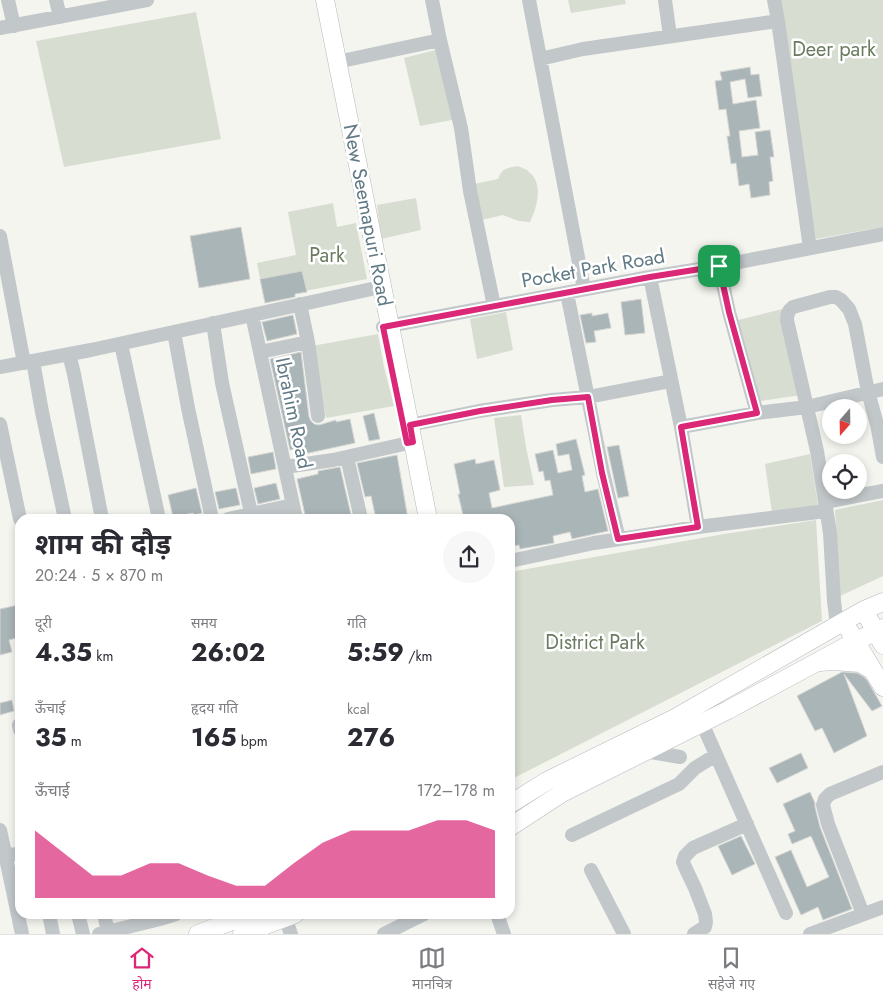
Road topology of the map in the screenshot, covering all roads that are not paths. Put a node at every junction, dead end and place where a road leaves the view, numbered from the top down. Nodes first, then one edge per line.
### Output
1 (8, 0) edge
2 (56, 0) edge
3 (148, 0) edge
4 (319, 0) edge
5 (325, 0) edge
6 (432, 0) edge
7 (529, 0) edge
8 (665, 0) edge
9 (774, 0) edge
10 (98, 5) edge
11 (60, 17) junction
12 (778, 21) junction
13 (7, 27) edge
14 (670, 36) junction
15 (440, 40) junction
16 (540, 59) junction
17 (337, 62) junction
18 (883, 234) edge
19 (0, 236) edge
20 (810, 248) junction
21 (719, 266) junction
22 (3, 269) edge
23 (650, 277) junction
24 (376, 288) junction
25 (584, 290) junction
26 (567, 293) junction
27 (300, 304) junction
28 (494, 306) junction
29 (252, 315) junction
30 (214, 323) junction
31 (387, 327) junction
32 (174, 332) junction
33 (308, 342) junction
34 (121, 344) junction
35 (260, 352) junction
36 (69, 354) junction
37 (29, 362) junction
38 (0, 367) edge
39 (671, 381) junction
40 (883, 389) edge
41 (868, 392) junction
42 (588, 397) junction
43 (807, 407) junction
44 (757, 413) junction
45 (318, 416) dead end
46 (0, 424) edge
47 (681, 427) junction
48 (410, 437) junction
49 (347, 456) junction
50 (883, 457) edge
51 (285, 467) junction
52 (883, 492) edge
53 (826, 507) junction
54 (295, 512) edge
55 (19, 514) edge
56 (64, 514) edge
57 (101, 514) edge
58 (158, 514) edge
59 (211, 514) edge
60 (251, 514) joint
61 (360, 514) edge
62 (420, 514) edge
63 (427, 514) edge
64 (698, 527) junction
65 (618, 539) junction
66 (515, 560) edge
67 (883, 602) edge
68 (864, 610) junction
69 (840, 623) junction
70 (880, 635) edge
71 (856, 641) junction
72 (816, 662) junction
73 (872, 670) junction
74 (883, 687) edge
75 (702, 723) junction
76 (645, 751) junction
77 (716, 755) junction
78 (680, 757) dead end
79 (883, 772) edge
80 (515, 801) edge
81 (515, 824) edge
82 (747, 824) junction
83 (0, 830) edge
84 (572, 835) dead end
85 (15, 854) edge
86 (5, 855) junction
87 (591, 870) dead end
88 (15, 901) edge
89 (883, 907) edge
90 (786, 913) dead end
91 (864, 914) junction
92 (19, 919) edge
93 (50, 919) edge
94 (79, 919) edge
95 (104, 919) edge
96 (135, 919) edge
97 (237, 919) edge
98 (414, 919) edge
99 (499, 919) edge
100 (291, 922) edge
101 (104, 933) edge
102 (22, 934) edge
103 (53, 934) edge
104 (83, 934) edge
105 (198, 934) edge
106 (242, 934) edge
107 (384, 934) edge
108 (504, 934) edge
109 (624, 934) edge
110 (694, 934) edge
111 (810, 934) edge

1 - 13 street
2 - 11 street
3 - 10 street
4 - 24 main road, New Seemapuri Road
5 - 17 main road, New Seemapuri Road
6 - 15 street
7 - 16 street
8 - 14 street
9 - 12 street
10 - 11 street
11 - 13 street
12 - 14 street
12 - 20 street
14 - 16 street
15 - 17 street
15 - 28 street
16 - 25 street
17 - 31 main road, New Seemapuri Road
18 - 20 street, Pocket Park Road
19 - 22 street
20 - 21 street, Pocket Park Road
21 - 23 street, Pocket Park Road
21 - 44 street
22 - 37 street
23 - 25 street, Pocket Park Road
23 - 39 street
24 - 27 street
24 - 31 main road, New Seemapuri Road
25 - 26 street, Pocket Park Road
26 - 28 street, Pocket Park Road
26 - 42 street
27 - 29 street
27 - 33 street
28 - 31 street, Pocket Park Road
29 - 30 street
29 - 35 street, Ibrahim Road
30 - 32 street
30 - 60 street
31 - 48 main road, New Seemapuri Road
32 - 34 street
32 - 59 street
33 - 35 street
33 - 45 street
34 - 36 street
34 - 58 street
35 - 51 street, Ibrahim Road
36 - 37 street
36 - 57 street
37 - 38 street
37 - 56 street
39 - 42 street
39 - 47 street
40 - 41 street
41 - 43 street
41 - 43 street
41 - 50 street
42 - 48 street
42 - 65 street
43 - 44 street
43 - 53 street
44 - 47 street
46 - 55 street
47 - 64 street
48 - 49 street
48 - 62 main road, New Seemapuri Road
48 - 63 main road, New Seemapuri Road
49 - 51 street
49 - 61 street
51 - 54 street, Ibrahim Road
52 - 53 street
53 - 64 street
53 - 69 street
54 - 60 street
64 - 65 street
65 - 66 street
67 - 68 main road
68 - 69 main road
68 - 70 main road
69 - 71 main road
69 - 80 main road
70 - 71 main road
71 - 72 main road
71 - 73 main road
72 - 73 main road
72 - 75 main road
73 - 74 main road
75 - 76 main road
75 - 77 street
76 - 78 street
76 - 81 main road
77 - 82 street
77 - 84 street
79 - 91 street
82 - 90 street
82 - 110 street
83 - 86 street
85 - 86 street
86 - 88 street
87 - 109 street
89 - 91 street
91 - 111 street
92 - 102 street
93 - 103 street
94 - 104 street
95 - 101 street
96 - 101 street
97 - 105 main road
98 - 107 street
99 - 108 street
100 - 106 main road

